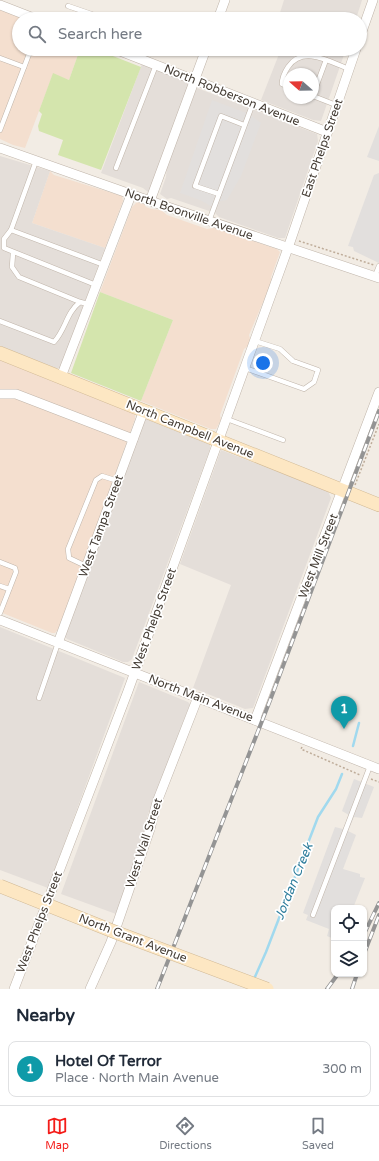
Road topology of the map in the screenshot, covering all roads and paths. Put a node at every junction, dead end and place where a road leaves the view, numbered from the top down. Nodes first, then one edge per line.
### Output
1 (225, 0) edge
2 (373, 0) edge
3 (0, 5) edge
4 (68, 6) dead end
5 (18, 12) edge
6 (84, 12) edge
7 (221, 12) edge
8 (367, 17) edge
9 (28, 56) edge
10 (133, 56) edge
11 (203, 56) edge
12 (306, 56) edge
13 (316, 56) edge
14 (353, 56) edge
15 (0, 58) edge
16 (326, 60) junction
17 (156, 65) junction
18 (24, 66) junction
19 (288, 68) edge
20 (349, 68) junction
21 (194, 79) junction
22 (319, 79) edge
23 (319, 98) edge
24 (253, 103) junction
25 (336, 105) junction
26 (244, 126) junction
27 (0, 130) edge
28 (327, 132) junction
29 (0, 148) edge
30 (36, 161) junction
31 (116, 168) dead end
32 (131, 194) junction
33 (219, 194) junction
34 (150, 201) junction
35 (209, 221) junction
36 (11, 230) junction
37 (297, 241) dead end
38 (288, 248) junction
39 (13, 253) junction
40 (104, 265) junction
41 (379, 266) edge
42 (377, 277) edge
43 (96, 285) junction
44 (84, 303) junction
45 (0, 321) edge
46 (255, 341) junction
47 (0, 353) edge
48 (245, 368) junction
49 (61, 377) junction
50 (379, 392) edge
51 (0, 394) edge
52 (144, 410) junction
53 (227, 419) junction
54 (379, 424) edge
55 (133, 439) junction
56 (219, 440) junction
57 (283, 440) dead end
58 (118, 481) junction
59 (348, 489) junction
60 (379, 505) edge
61 (0, 562) edge
62 (86, 566) junction
63 (0, 586) edge
64 (10, 590) junction
65 (0, 613) edge
66 (0, 620) edge
67 (58, 643) junction
68 (134, 672) junction
69 (198, 697) junction
70 (39, 698) dead end
71 (255, 720) junction
72 (303, 739) junction
73 (370, 766) junction
74 (379, 769) edge
75 (349, 770) dead end
76 (0, 886) edge
77 (313, 915) dead end
78 (14, 989) edge
79 (90, 989) edge
80 (267, 989) edge

1 - 7 street
2 - 8 street
3 - 5 street
4 - 6 lane
9 - 18 lane
10 - 17 street, North Robberson Avenue
11 - 21 street
12 - 19 lane
13 - 16 lane
14 - 20 street, East Phelps Street
15 - 18 lane
16 - 20 lane
16 - 22 lane
17 - 21 street, North Robberson Avenue
17 - 31 lane
18 - 27 lane
20 - 25 street, East Phelps Street
21 - 24 street, North Robberson Avenue
21 - 34 street
23 - 25 lane
24 - 26 lane
24 - 28 street, North Robberson Avenue
25 - 28 street, East Phelps Street
26 - 33 lane
26 - 33 lane
28 - 38 street, East Phelps Street
29 - 30 street, North Boonville Avenue
30 - 32 street, North Boonville Avenue
30 - 36 lane
32 - 34 street, North Boonville Avenue
32 - 40 street
33 - 35 lane
34 - 35 street, North Boonville Avenue
35 - 38 street, North Boonville Avenue
36 - 39 lane
36 - 40 lane
37 - 41 path
38 - 42 street, North Boonville Avenue
38 - 46 street, West Phelps Street
39 - 43 lane
39 - 44 lane
40 - 43 street
41 - 42 lane
43 - 44 street
44 - 45 lane
44 - 49 street
46 - 48 street, West Phelps Street
46 - 48 lane
47 - 49 main road, North Campbell Avenue
48 - 53 street, West Phelps Street
49 - 52 main road, North Campbell Avenue
50 - 59 street, West Mill Street
51 - 55 street
52 - 55 street, West Tampa Street
52 - 56 main road, North Campbell Avenue
53 - 56 street, West Phelps Street
53 - 57 lane
54 - 59 path
55 - 58 street, West Tampa Street
56 - 59 main road, North Campbell Avenue
56 - 68 street, West Phelps Street
58 - 62 street, West Tampa Street
58 - 62 lane
59 - 60 main road, North Campbell Avenue
59 - 71 street, West Mill Street
61 - 64 lane
62 - 67 street, West Tampa Street
63 - 64 lane
64 - 65 lane
66 - 67 street, North Main Avenue
67 - 68 street, North Main Avenue
67 - 70 lane
68 - 69 street, North Main Avenue
68 - 78 street, West Phelps Street
69 - 71 street, North Main Avenue
69 - 79 street, West Wall Street
71 - 72 street, North Main Avenue
72 - 73 street, North Main Avenue
72 - 75 path
73 - 74 street, North Main Avenue
73 - 77 lane
76 - 80 main road, North Grant Avenue, bridge

